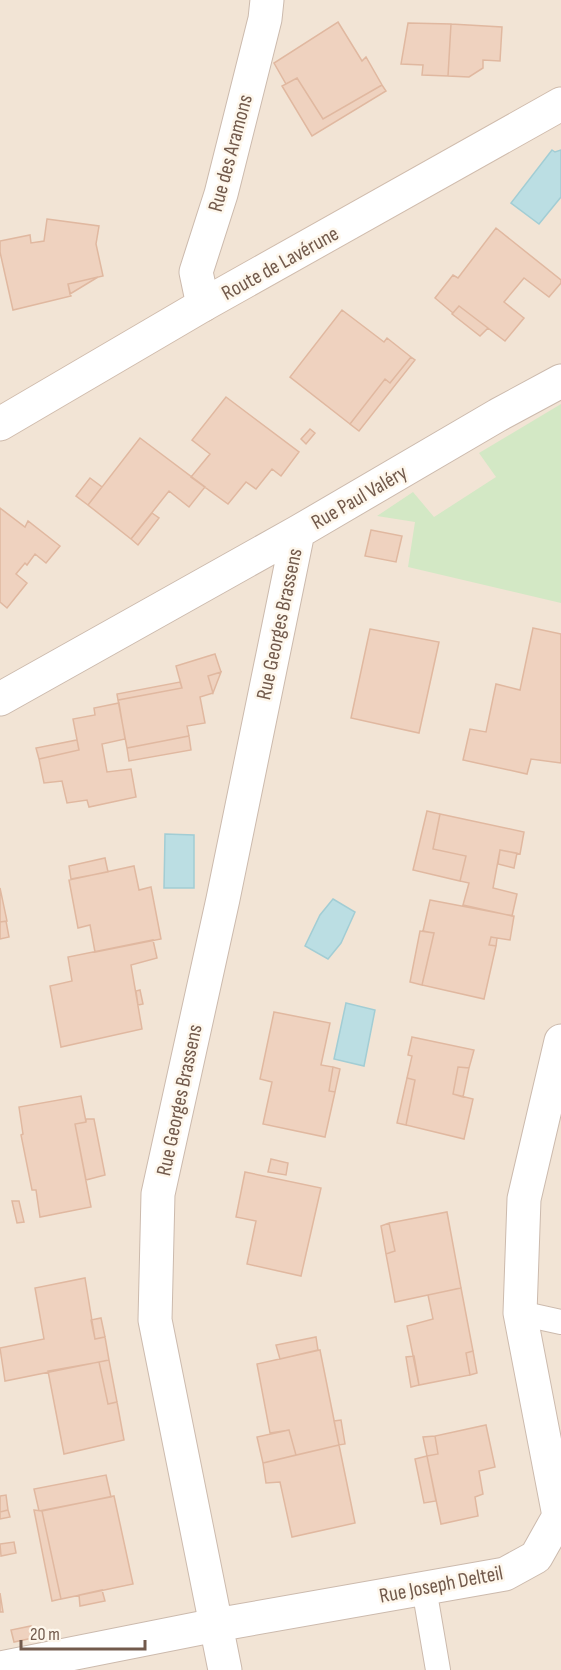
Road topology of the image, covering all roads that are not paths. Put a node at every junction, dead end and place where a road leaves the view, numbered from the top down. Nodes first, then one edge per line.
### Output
1 (267, 0) edge
2 (561, 104) edge
3 (203, 305) junction
4 (561, 381) edge
5 (0, 424) edge
6 (298, 532) junction
7 (0, 699) edge
8 (561, 1041) edge
9 (520, 1313) junction
10 (561, 1322) edge
11 (424, 1588) junction
12 (216, 1625) junction
13 (0, 1668) edge
14 (225, 1670) edge
15 (438, 1670) edge

1 - 3 street, Rue des Aramons
2 - 3 street, Route de Lavérune
3 - 5 street, Route de Lavérune
4 - 6 street, Rue Paul Valéry
6 - 7 street, Rue Paul Valéry
6 - 12 street, Rue Georges Brassens
8 - 9 street, Rue Joseph Delteil
9 - 10 lane
9 - 11 street, Rue Joseph Delteil
11 - 12 street, Rue Joseph Delteil
11 - 15 lane
12 - 13 street, Rue Joseph Delteil
12 - 14 street, Rue Georges Brassens

